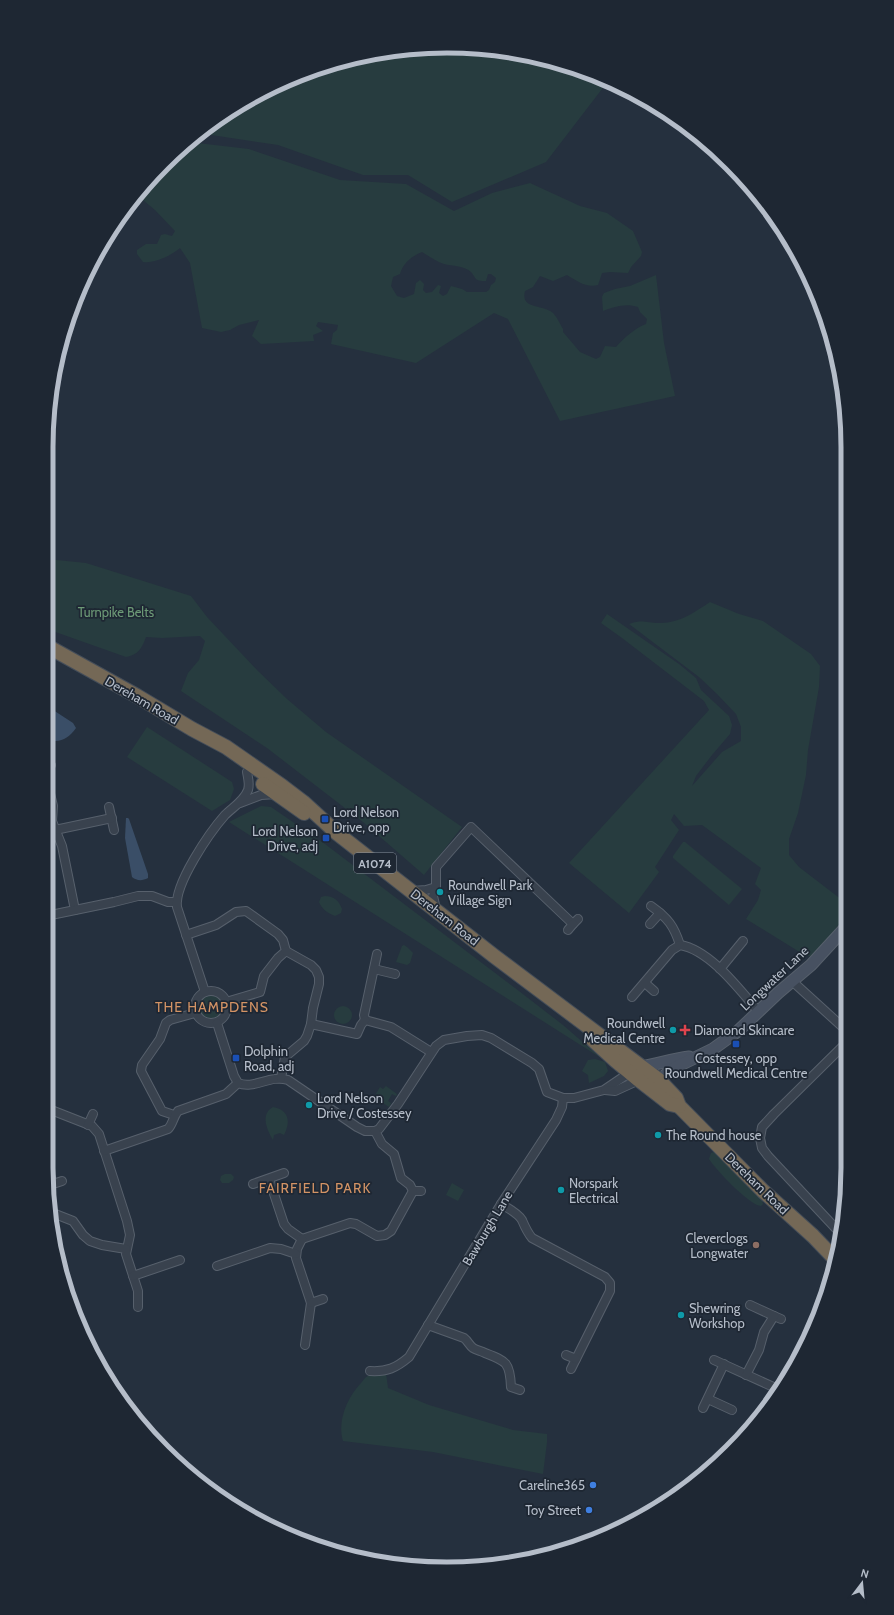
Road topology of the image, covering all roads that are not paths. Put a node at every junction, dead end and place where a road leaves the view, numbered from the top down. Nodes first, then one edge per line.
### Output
1 (53, 649) edge
2 (53, 658) edge
3 (92, 671) junction
4 (192, 729) junction
5 (247, 772) junction
6 (277, 794) junction
7 (238, 804) junction
8 (109, 807) dead end
9 (112, 818) junction
10 (53, 824) edge
11 (55, 830) junction
12 (114, 830) dead end
13 (338, 834) junction
14 (436, 887) junction
15 (412, 891) junction
16 (176, 902) junction
17 (651, 906) dead end
18 (436, 909) junction
19 (75, 910) junction
20 (660, 913) junction
21 (53, 915) edge
22 (573, 924) dead end
23 (650, 924) dead end
24 (841, 932) edge
25 (186, 935) junction
26 (743, 941) dead end
27 (680, 945) junction
28 (286, 951) junction
29 (377, 954) dead end
30 (374, 969) junction
31 (720, 969) junction
32 (395, 974) dead end
33 (792, 981) junction
34 (645, 983) junction
35 (654, 991) dead end
36 (205, 992) junction
37 (632, 997) dead end
38 (226, 1002) junction
39 (758, 1011) junction
40 (195, 1013) junction
41 (365, 1020) junction
42 (217, 1022) junction
43 (311, 1024) junction
44 (841, 1026) edge
45 (841, 1048) edge
46 (431, 1052) junction
47 (696, 1056) junction
48 (637, 1073) junction
49 (281, 1078) junction
50 (659, 1080) junction
51 (238, 1082) junction
52 (604, 1090) junction
53 (563, 1098) junction
54 (679, 1106) junction
55 (53, 1111) edge
56 (93, 1114) dead end
57 (174, 1116) junction
58 (88, 1125) junction
59 (375, 1131) junction
60 (104, 1151) junction
61 (284, 1173) dead end
62 (269, 1179) junction
63 (62, 1181) dead end
64 (54, 1184) edge
65 (253, 1184) dead end
66 (501, 1204) junction
67 (56, 1214) edge
68 (836, 1229) edge
69 (302, 1239) junction
70 (126, 1249) junction
71 (296, 1254) junction
72 (831, 1255) edge
73 (180, 1260) dead end
74 (217, 1266) dead end
75 (133, 1276) junction
76 (323, 1299) dead end
77 (311, 1303) junction
78 (750, 1305) dead end
79 (138, 1307) dead end
80 (428, 1324) junction
81 (305, 1345) dead end
82 (566, 1355) dead end
83 (576, 1359) junction
84 (714, 1360) dead end
85 (724, 1364) junction
86 (571, 1369) dead end
87 (370, 1371) dead end
88 (746, 1375) junction
89 (775, 1388) edge
90 (520, 1390) dead end
91 (708, 1399) junction
92 (703, 1408) dead end
93 (732, 1410) dead end

1 - 3 highway, Dereham Road / A1074
2 - 3 highway, Dereham Road / A1074
3 - 4 highway, Dereham Road / A1074
4 - 5 highway, Dereham Road / A1074
4 - 13 highway, Dereham Road / A1074
5 - 6 highway, Dereham Road / A1074
5 - 7 street
6 - 7 street
6 - 13 highway, Dereham Road / A1074
7 - 16 street
8 - 9 street
9 - 11 street
9 - 12 street
10 - 11 street
11 - 19 street
13 - 15 highway, Dereham Road / A1074
14 - 15 street
14 - 18 street
14 - 22 street
15 - 18 highway, Dereham Road / A1074
16 - 19 street
16 - 25 street
17 - 20 street
18 - 48 highway, Dereham Road / A1074
19 - 21 street
20 - 23 street
20 - 27 street
24 - 33 street, Longwater Lane
25 - 28 street
25 - 36 street
26 - 31 street
27 - 31 street
27 - 34 street
28 - 38 street
28 - 43 street
29 - 30 street
30 - 32 street
30 - 41 street
31 - 39 street
33 - 39 street, Longwater Lane
33 - 44 street
34 - 35 street
34 - 37 street
36 - 38 street
36 - 40 street
38 - 42 street
39 - 47 street, Longwater Lane
40 - 42 street
40 - 57 street
41 - 43 street
41 - 46 street
42 - 51 street
43 - 49 street
45 - 68 street, Dereham Road
46 - 53 street
46 - 59 street
47 - 48 street, Longwater Lane
47 - 50 street, Longwater Lane
48 - 50 highway, Dereham Road / A1074
48 - 52 street
48 - 52 street
48 - 54 highway, Dereham Road / A1074
49 - 51 street
49 - 59 street
50 - 54 highway, Dereham Road / A1074
51 - 57 street
52 - 53 street
53 - 66 street, Bawburgh Lane
54 - 72 highway, Dereham Road / A1074
55 - 58 street
56 - 58 street
57 - 60 street
58 - 60 street
59 - 69 street
60 - 70 street
61 - 62 street
62 - 65 street
62 - 69 street
63 - 64 street
66 - 80 street, Bawburgh Lane
66 - 83 street
67 - 70 street
69 - 71 street
70 - 75 street
71 - 74 street
71 - 77 street
73 - 75 street
75 - 79 street
76 - 77 street
77 - 81 street
78 - 88 street
80 - 87 street, Bawburgh Lane
80 - 90 street
82 - 83 street
83 - 86 street
84 - 85 street
85 - 88 street
85 - 91 street
88 - 89 street
91 - 92 street
91 - 93 street

